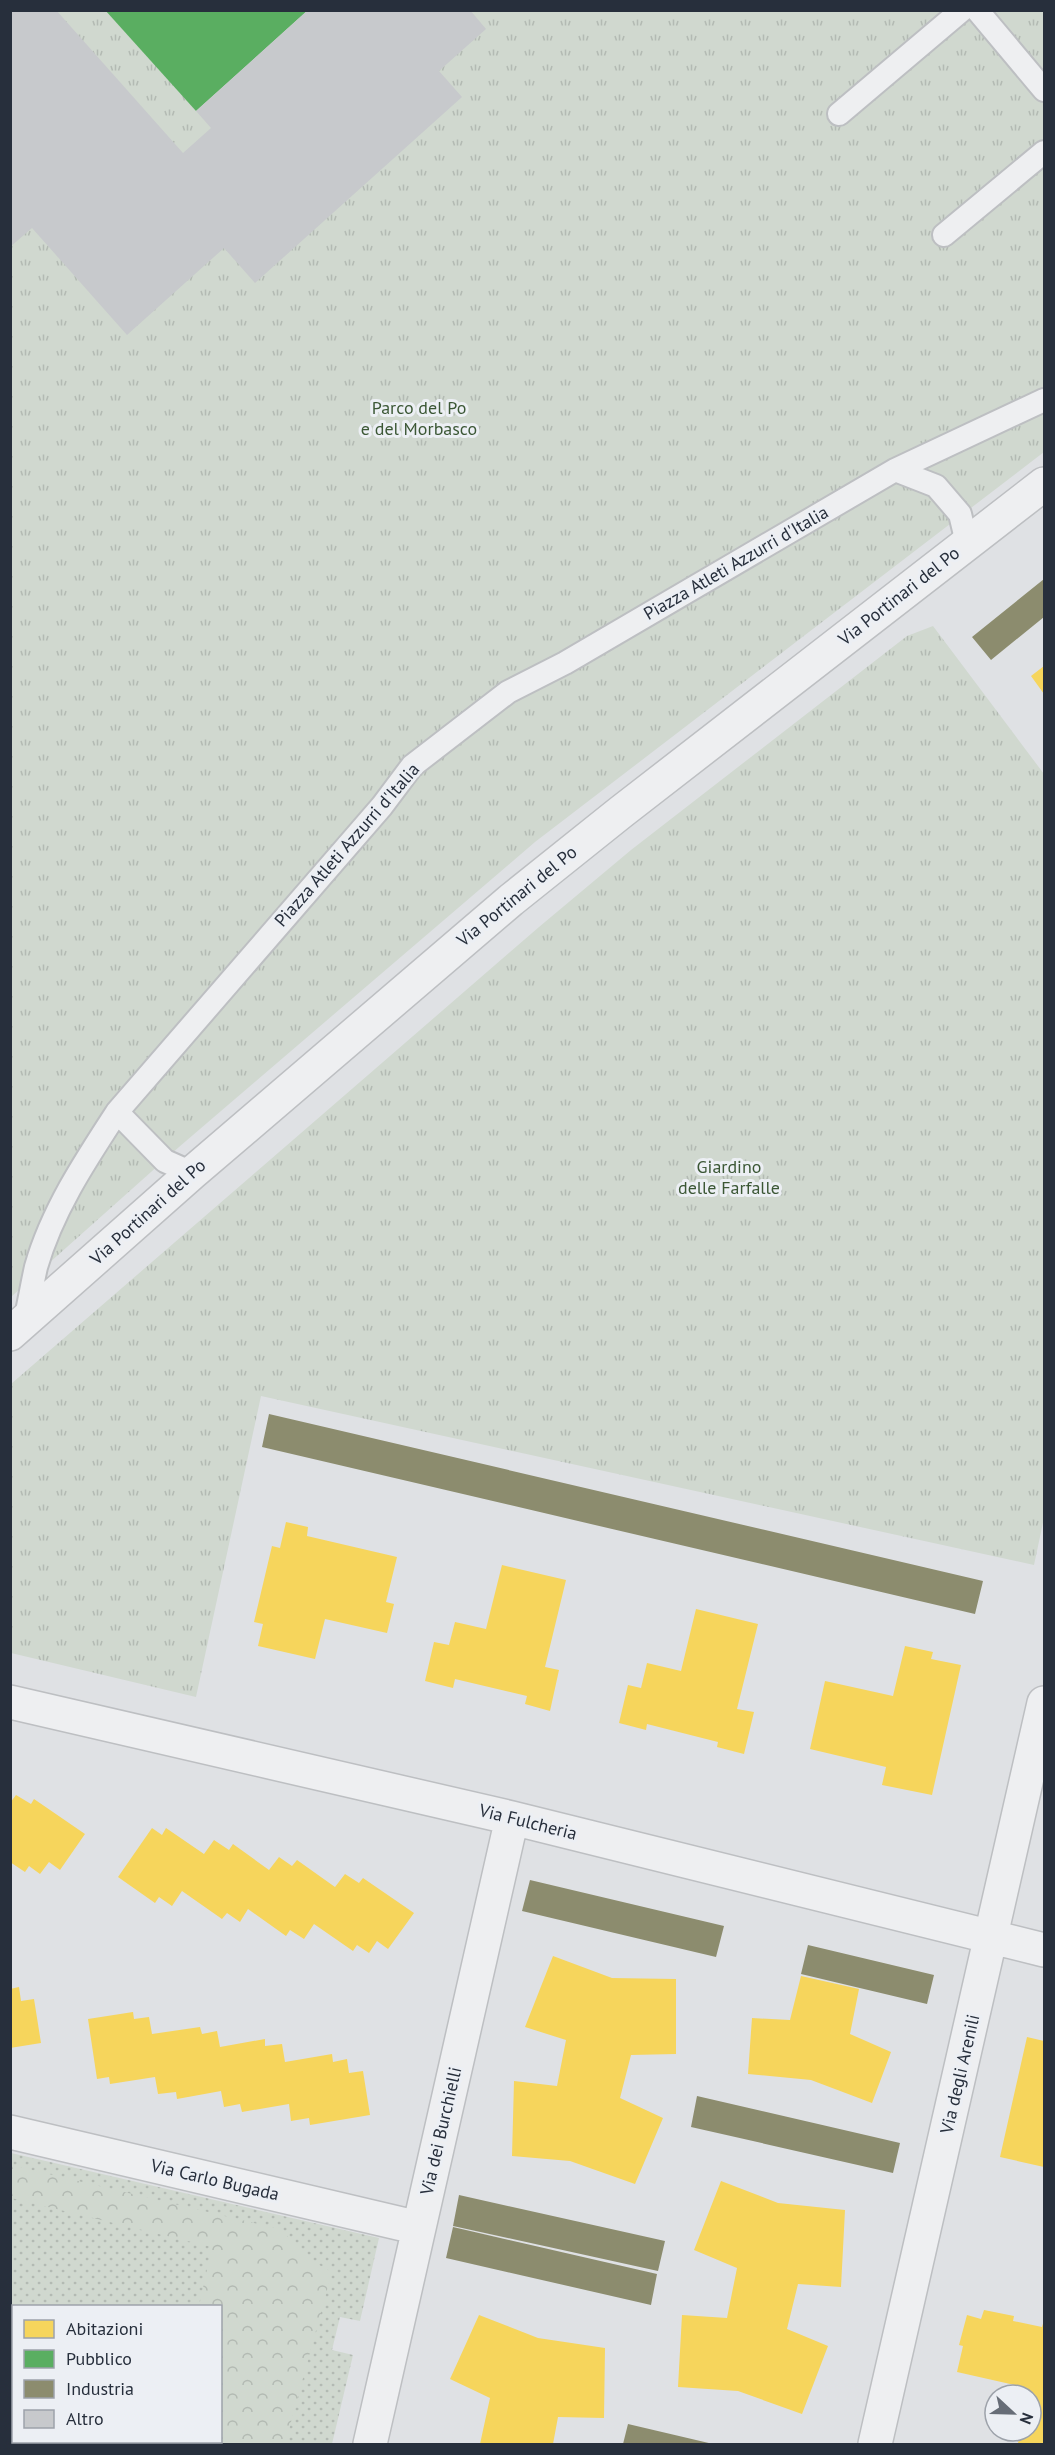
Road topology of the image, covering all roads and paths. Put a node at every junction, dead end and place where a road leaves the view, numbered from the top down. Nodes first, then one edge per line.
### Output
1 (962, 10) edge
2 (977, 10) edge
3 (1044, 90) edge
4 (839, 114) dead end
5 (1044, 152) edge
6 (945, 235) dead end
7 (1044, 400) edge
8 (895, 470) junction
9 (1044, 484) edge
10 (967, 543) junction
11 (117, 1113) junction
12 (192, 1173) junction
13 (18, 1328) edge
14 (10, 1702) edge
15 (1044, 1703) edge
16 (512, 1818) junction
17 (991, 1938) junction
18 (1044, 1950) edge
19 (10, 2132) edge
20 (419, 2228) junction
21 (370, 2445) edge
22 (875, 2445) edge

1 - 4 lane
2 - 3 lane
5 - 6 lane
7 - 8 lane, Piazza Atleti Azzurri d'Italia
8 - 10 lane
8 - 11 lane, Piazza Atleti Azzurri d'Italia
9 - 10 street, Via Portinari del Po
10 - 12 street, Via Portinari del Po
11 - 12 lane
11 - 13 lane, Piazza Atleti Azzurri d'Italia
12 - 13 street, Via Portinari del Po
14 - 16 street, Via Fulcheria
15 - 17 street, Via degli Arenili
16 - 17 street, Via Fulcheria
16 - 20 street, Via dei Burchielli
17 - 18 street, Via Fulcheria
17 - 22 street, Via degli Arenili
19 - 20 street, Via Carlo Bugada
20 - 21 street, Via dei Burchielli

